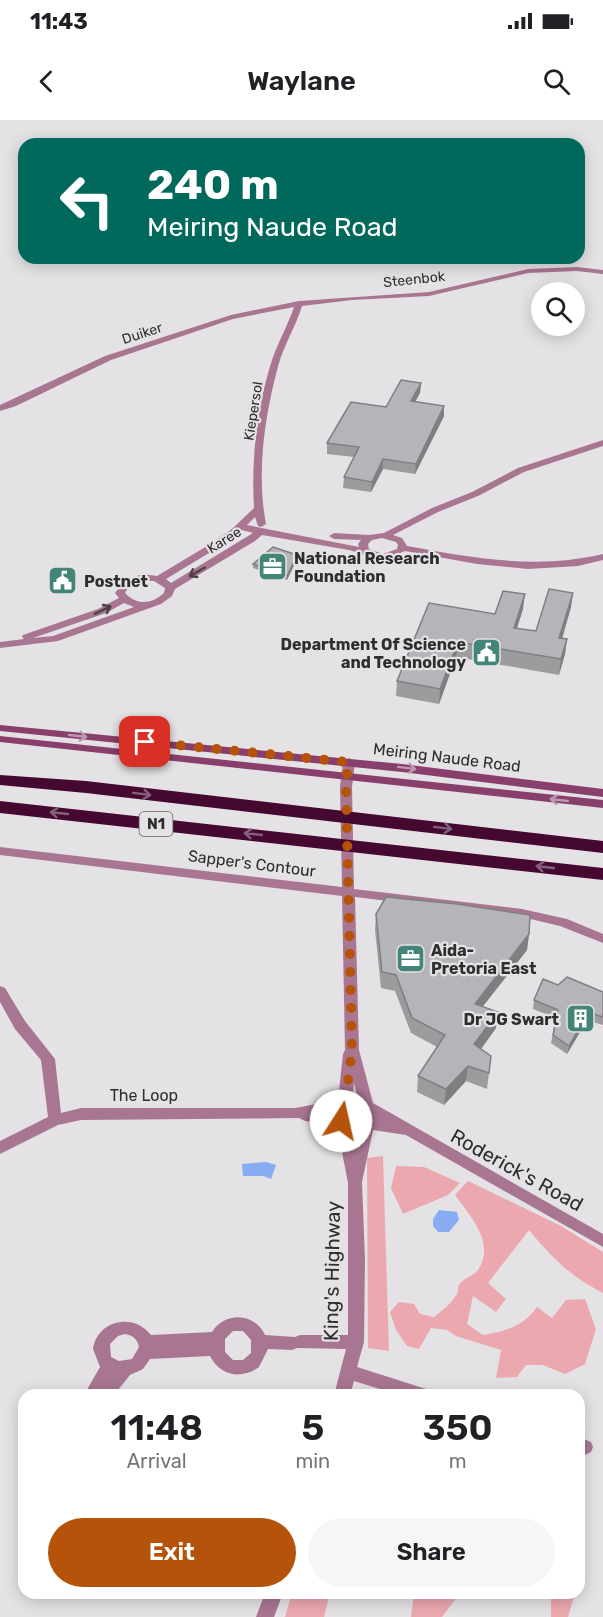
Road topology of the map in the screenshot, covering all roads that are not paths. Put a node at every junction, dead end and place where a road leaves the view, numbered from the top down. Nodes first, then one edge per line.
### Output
1 (603, 272) edge
2 (299, 303) junction
3 (271, 308) junction
4 (294, 320) junction
5 (0, 408) edge
6 (603, 443) edge
7 (257, 510) junction
8 (244, 524) junction
9 (408, 524) junction
10 (260, 528) junction
11 (387, 535) junction
12 (369, 538) junction
13 (401, 544) junction
14 (365, 551) junction
15 (599, 558) edge
16 (603, 568) edge
17 (158, 579) junction
18 (170, 588) junction
19 (124, 599) junction
20 (148, 605) junction
21 (79, 620) junction
22 (88, 628) junction
23 (4, 644) edge
24 (0, 728) edge
25 (0, 739) edge
26 (348, 762) junction
27 (0, 780) edge
28 (347, 782) junction
29 (603, 793) edge
30 (603, 804) edge
31 (0, 807) edge
32 (603, 847) edge
33 (0, 851) edge
34 (603, 874) edge
35 (348, 891) junction
36 (603, 939) edge
37 (0, 991) edge
38 (352, 1050) junction
39 (344, 1104) junction
40 (367, 1106) junction
41 (295, 1113) junction
42 (55, 1120) junction
43 (342, 1122) junction
44 (367, 1123) junction
45 (413, 1133) junction
46 (0, 1148) edge
47 (355, 1183) junction
48 (603, 1241) edge
49 (261, 1342) junction
50 (356, 1342) junction
51 (215, 1344) junction
52 (147, 1347) junction
53 (118, 1368) junction
54 (349, 1372) junction
55 (98, 1389) edge
56 (107, 1389) edge
57 (344, 1389) edge
58 (404, 1389) edge

1 - 2 street, Steenbok
2 - 3 street, Duiker
2 - 4 street, Kiepersol
3 - 4 street
3 - 5 street, Duiker
4 - 7 street, Kiepersol
6 - 9 street
7 - 8 street, Karee
7 - 10 street
8 - 10 street
8 - 17 street, Karee
9 - 11 street
9 - 13 street
10 - 12 street, Karee
10 - 14 street, Karee
10 -> 18 street, Karee
11 - 12 street, Karee
11 - 13 street
12 - 14 street
13 - 14 street, Karee
13 - 15 street
15 - 16 street
17 - 18 street
17 - 19 street
18 - 20 street, Karee
19 - 20 street
21 -> 19 street
20 - 22 street
21 - 22 street
21 - 23 street
22 - 23 street
24 -> 26 street, Meiring Naude Road
25 - 28 street, Meiring Naude Road
26 - 28 street
26 -> 29 street, Meiring Naude Road
27 -> 32 highway, N1
30 -> 28 street, Meiring Naude Road
28 - 35 street
34 -> 31 highway, N1
33 - 35 street, Sapper's Contour
35 - 36 street, Sapper's Contour
35 - 38 street
37 - 42 street
38 - 39 street
38 - 40 street
39 - 40 street
39 - 41 street, The Loop
39 - 43 street
40 - 44 street
40 - 45 street, Roderick's Road
41 - 42 street, The Loop
41 - 43 street, The Loop
42 - 46 street, The Loop
43 - 44 street
43 - 47 street, King's Highway
44 - 45 street, Roderick's Road
44 - 47 street, King's Highway
45 - 48 street, Roderick's Road
47 - 50 street, King's Highway
49 - 50 street
49 - 51 street
49 - 51 street
50 - 54 street, King's Highway
51 - 52 street
52 - 53 street
52 - 53 street
53 - 55 street
53 - 56 street
54 - 57 street, King's Highway
54 - 58 street

